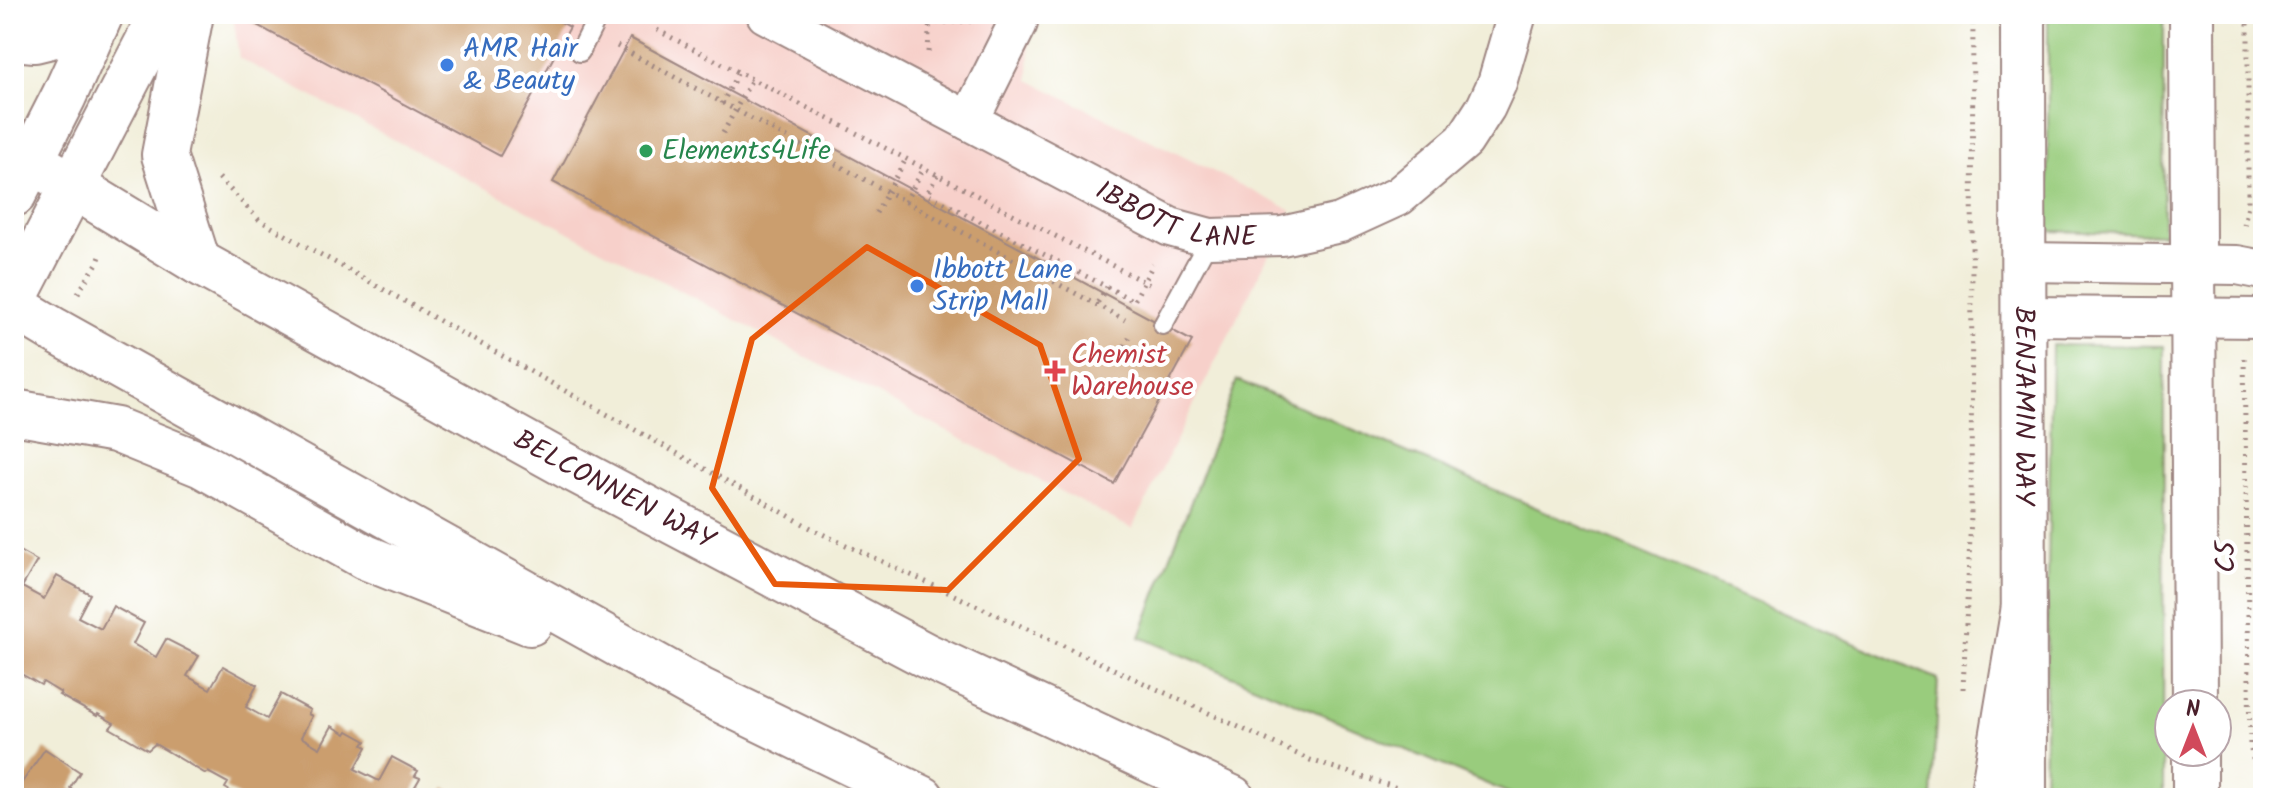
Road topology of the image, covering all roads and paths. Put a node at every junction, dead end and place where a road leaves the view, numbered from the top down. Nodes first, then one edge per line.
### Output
1 (162, 14) edge
2 (191, 14) edge
3 (599, 14) edge
4 (766, 14) edge
5 (930, 14) edge
6 (1517, 14) edge
7 (1973, 14) edge
8 (2023, 14) edge
9 (2192, 14) edge
10 (2248, 14) edge
11 (1000, 15) edge
12 (99, 20) edge
13 (929, 23) junction
14 (657, 30) dead end
15 (14, 38) edge
16 (616, 47) dead end
17 (580, 52) dead end
18 (928, 52) dead end
19 (738, 72) junction
20 (752, 79) junction
21 (722, 104) junction
22 (969, 121) junction
23 (723, 133) dead end
24 (906, 159) junction
25 (20, 168) edge
26 (924, 168) junction
27 (217, 175) dead end
28 (937, 175) junction
29 (73, 186) junction
30 (905, 202) junction
31 (2248, 205) dead end
32 (876, 213) dead end
33 (1210, 238) junction
34 (198, 262) junction
35 (2024, 262) junction
36 (2193, 264) junction
37 (2263, 270) edge
38 (1107, 287) junction
39 (14, 299) edge
40 (1096, 305) junction
41 (14, 306) edge
42 (2024, 316) junction
43 (2193, 318) junction
44 (2251, 319) edge
45 (1125, 320) dead end
46 (1163, 325) dead end
47 (14, 412) edge
48 (2024, 607) junction
49 (2195, 688) edge
50 (700, 690) junction
51 (1962, 701) dead end
52 (2195, 768) edge
53 (2263, 793) edge
54 (922, 798) edge
55 (1232, 798) edge
56 (1428, 798) edge
57 (1992, 798) edge
58 (2024, 798) edge
59 (2195, 798) edge

1 - 29 main road
2 - 34 main road
3 - 17 lane
4 - 22 street, IBBOTT LANE
5 - 13 path
6 - 33 street, IBBOTT LANE
7 - 51 path
8 - 35 main road, BENJAMIN WAY
9 - 36 main road
10 - 31 path
11 - 13 path
11 - 22 street
12 - 15 main road
12 - 25 main road
13 - 18 path
14 - 19 path
16 - 21 path
19 - 20 path
19 - 21 path
20 - 23 path
20 - 24 path
21 - 30 path
22 - 33 street, IBBOTT LANE
24 - 26 path
24 - 32 path
25 - 29 main road, BELCONNEN WAY
26 - 28 path
26 - 30 path
27 - 56 path
28 - 38 path
28 - 38 path
29 - 34 main road, BELCONNEN WAY
29 - 39 main road
30 - 40 path
33 - 46 lane
34 - 55 main road, BELCONNEN WAY
35 - 36 street
35 - 42 main road, BENJAMIN WAY
36 - 37 street
36 - 43 main road
38 - 40 path
40 - 45 path
41 - 50 main road
42 - 43 street
42 - 48 main road, BENJAMIN WAY
43 - 44 street
43 - 49 main road
44 - 53 path, C5
47 - 50 main road
48 - 57 main road
48 - 58 main road, BENJAMIN WAY
50 - 54 main road
52 - 59 main road

